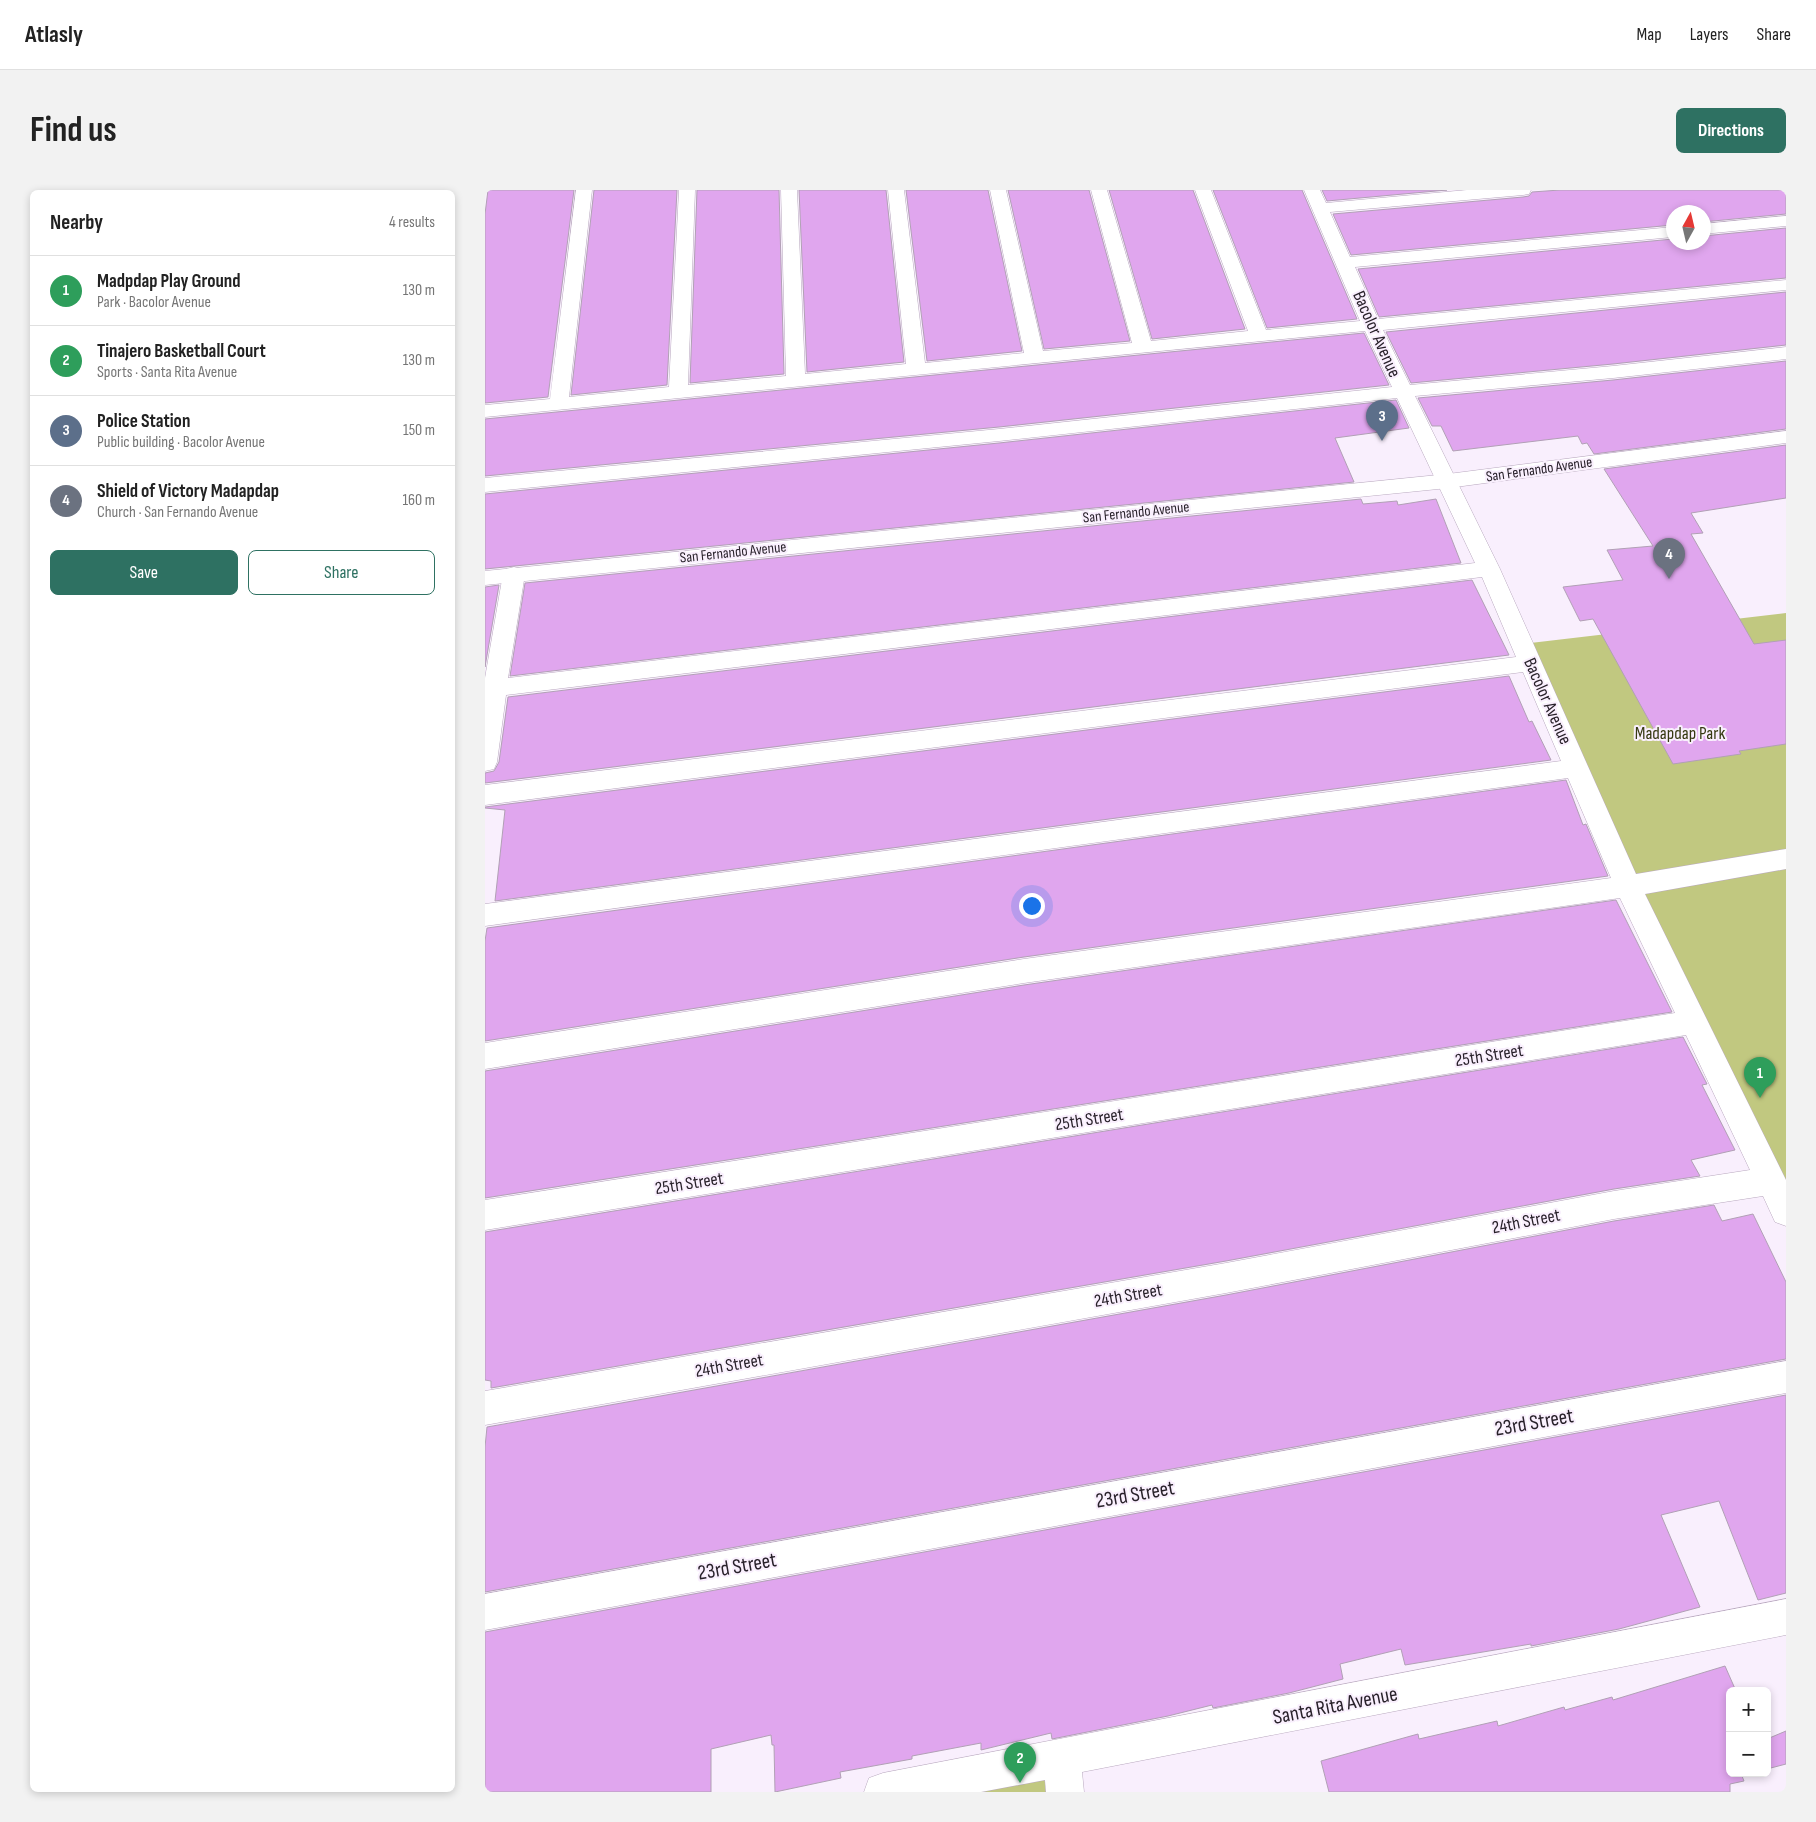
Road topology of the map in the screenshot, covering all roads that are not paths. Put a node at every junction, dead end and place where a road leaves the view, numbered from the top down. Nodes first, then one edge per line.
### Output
1 (584, 190) edge
2 (687, 190) edge
3 (789, 190) edge
4 (896, 190) edge
5 (998, 190) edge
6 (1099, 190) edge
7 (1203, 190) edge
8 (1311, 190) edge
9 (1523, 190) edge
10 (1321, 208) junction
11 (1786, 221) edge
12 (1711, 228) edge
13 (1666, 233) edge
14 (1345, 263) junction
15 (1786, 285) edge
16 (1372, 326) junction
17 (1259, 336) junction
18 (1143, 347) junction
19 (1786, 353) edge
20 (1035, 358) junction
21 (916, 368) junction
22 (796, 382) junction
23 (1404, 392) junction
24 (678, 393) junction
25 (559, 403) junction
26 (485, 411) edge
27 (1786, 437) edge
28 (1448, 481) junction
29 (485, 485) edge
30 (1489, 569) junction
31 (514, 574) junction
32 (485, 578) edge
33 (1531, 663) junction
34 (495, 688) junction
35 (485, 762) edge
36 (1577, 768) junction
37 (485, 795) edge
38 (1786, 859) edge
39 (1628, 886) junction
40 (485, 915) edge
41 (1693, 1022) junction
42 (485, 1056) edge
43 (1771, 1182) junction
44 (1786, 1212) edge
45 (485, 1215) edge
46 (1786, 1377) edge
47 (485, 1408) edge
48 (485, 1612) edge
49 (1786, 1617) edge
50 (1063, 1775) edge
51 (883, 1792) edge

1 - 25 street
2 - 24 street
3 - 22 street
4 - 21 street
5 - 20 street
6 - 18 street
7 - 17 street
8 - 10 street, Bacolor Avenue
9 - 10 street
10 - 14 street, Bacolor Avenue
11 - 12 street
13 - 14 street
14 - 16 street, Bacolor Avenue
15 - 16 street
16 - 17 street
16 - 23 street, Bacolor Avenue
17 - 18 street
18 - 20 street
19 - 23 street
20 - 21 street
21 - 22 street
22 - 24 street
23 - 28 street, Bacolor Avenue
23 - 29 street
24 - 25 street
25 - 26 street
27 - 28 street, San Fernando Avenue
28 - 30 street, Bacolor Avenue
28 - 31 street, San Fernando Avenue
30 - 33 street, Bacolor Avenue
30 - 34 street
31 - 32 street, San Fernando Avenue
31 - 34 street
33 - 36 street, Bacolor Avenue
33 - 37 street
34 - 35 street
36 - 39 street, Bacolor Avenue
36 - 40 street
38 - 39 street
39 - 41 street, Bacolor Avenue
39 - 42 street
41 - 43 street, Bacolor Avenue
41 - 45 street, 25th Street
43 - 44 street, Bacolor Avenue
43 - 47 street, 24th Street
46 - 48 street, 23rd Street
49 - 50 street, Santa Rita Avenue
50 - 51 street, Santa Rita Avenue

